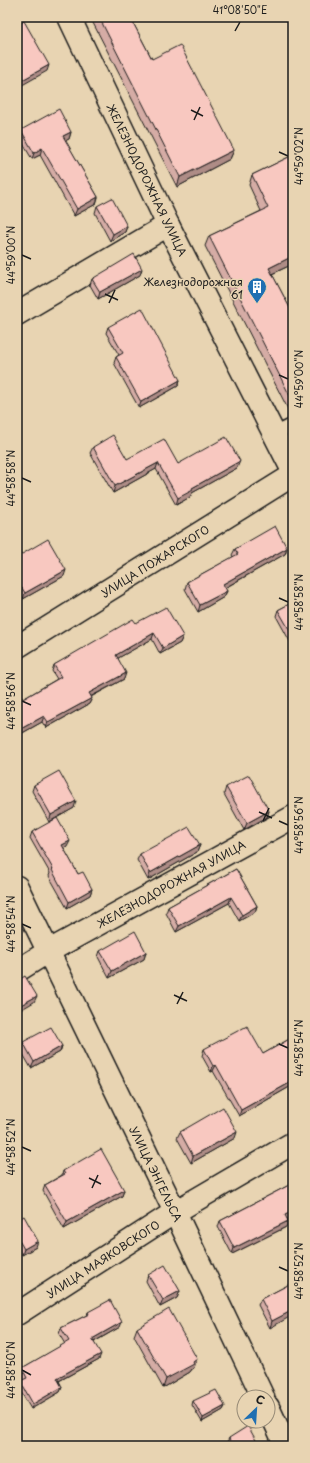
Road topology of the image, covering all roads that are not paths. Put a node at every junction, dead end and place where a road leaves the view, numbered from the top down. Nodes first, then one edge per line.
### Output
1 (69, 17) edge
2 (168, 225) junction
3 (17, 314) edge
4 (284, 430) edge
5 (291, 464) edge
6 (17, 647) edge
7 (293, 816) edge
8 (17, 887) edge
9 (49, 951) junction
10 (17, 971) edge
11 (293, 1143) edge
12 (175, 1212) junction
13 (17, 1314) edge
14 (259, 1389) edge
15 (276, 1424) edge
16 (286, 1446) edge

1 - 2 street, ЖЕЛЕЗНОДОРОЖНАЯ УЛИЦА
2 - 3 street
2 - 4 street, ЖЕЛЕЗНОДОРОЖНАЯ УЛИЦА
4 - 5 street, ЖЕЛЕЗНОДОРОЖНАЯ УЛИЦА
5 - 6 street, УЛИЦА ПОЖАРСКОГО
7 - 9 street, ЖЕЛЕЗНОДОРОЖНАЯ УЛИЦА
8 - 9 street, УЛИЦА ЭНГЕЛЬСА
9 - 10 street
9 - 12 street, УЛИЦА ЭНГЕЛЬСА
11 - 12 street, УЛИЦА МАЯКОВСКОГО
12 - 13 street, УЛИЦА МАЯКОВСКОГО
12 - 14 street, УЛИЦА ЭНГЕЛЬСА
15 - 16 street

